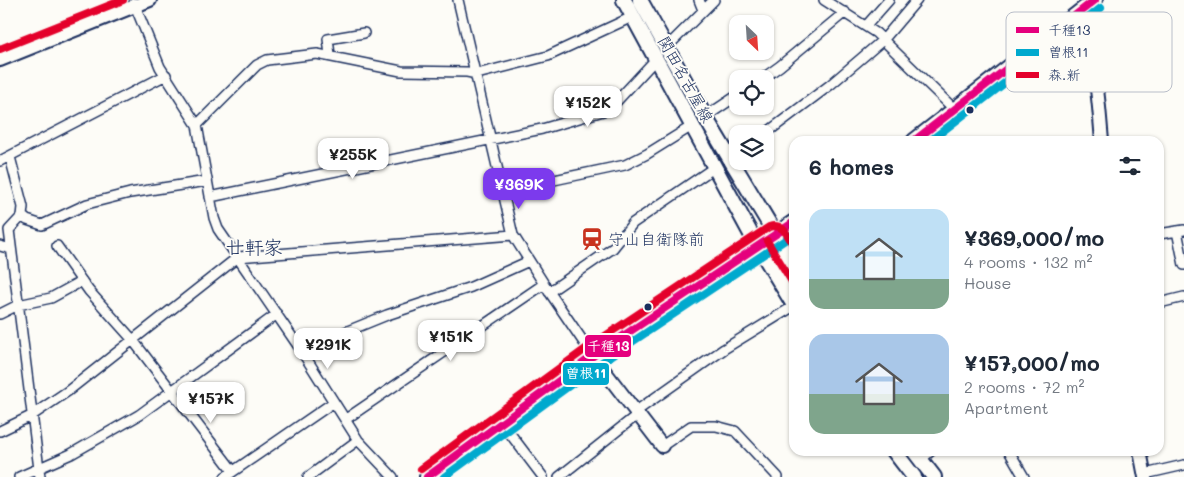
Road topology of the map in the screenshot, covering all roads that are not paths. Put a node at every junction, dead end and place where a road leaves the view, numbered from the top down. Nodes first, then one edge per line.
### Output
1 (150, 0) edge
2 (458, 0) edge
3 (624, 0) edge
4 (640, 0) edge
5 (699, 0) edge
6 (714, 0) edge
7 (824, 0) edge
8 (889, 0) edge
9 (917, 0) edge
10 (1094, 0) edge
11 (134, 2) edge
12 (703, 10) junction
13 (845, 12) junction
14 (1079, 12) edge
15 (632, 17) junction
16 (866, 26) junction
17 (364, 33) dead end
18 (884, 39) junction
19 (666, 48) junction
20 (330, 56) junction
21 (0, 60) edge
22 (655, 60) junction
23 (774, 70) edge
24 (1006, 70) edge
25 (477, 74) junction
26 (166, 75) junction
27 (1098, 92) edge
28 (729, 101) edge
29 (955, 110) junction
30 (705, 117) junction
31 (197, 125) junction
32 (692, 126) junction
33 (774, 127) edge
34 (921, 136) edge
35 (1102, 136) edge
36 (491, 139) junction
37 (729, 150) edge
38 (10, 157) junction
39 (0, 161) edge
40 (715, 167) junction
41 (741, 170) edge
42 (207, 181) junction
43 (502, 190) junction
44 (210, 197) junction
45 (22, 216) junction
46 (789, 225) edge
47 (1180, 230) edge
48 (1164, 233) edge
49 (513, 235) junction
50 (775, 235) junction
51 (0, 246) edge
52 (57, 246) dead end
53 (758, 246) junction
54 (11, 249) junction
55 (238, 257) junction
56 (789, 258) edge
57 (528, 260) junction
58 (1184, 266) edge
59 (82, 281) junction
60 (546, 288) junction
61 (1184, 297) edge
62 (789, 298) edge
63 (1164, 302) edge
64 (18, 305) junction
65 (789, 309) edge
66 (0, 314) edge
67 (278, 314) junction
68 (132, 340) junction
69 (301, 350) junction
70 (593, 356) junction
71 (170, 391) junction
72 (334, 402) junction
73 (636, 414) junction
74 (31, 416) junction
75 (346, 419) junction
76 (502, 423) junction
77 (0, 432) edge
78 (358, 440) junction
79 (662, 446) joint
80 (898, 456) edge
81 (923, 456) edge
82 (1012, 456) edge
83 (1141, 456) edge
84 (1184, 465) edge
85 (233, 471) junction
86 (39, 472) edge
87 (1145, 476) edge
88 (19, 477) edge
89 (225, 477) edge
90 (308, 477) edge
91 (393, 477) edge
92 (427, 477) edge
93 (543, 477) edge
94 (559, 477) edge
95 (778, 477) edge
96 (914, 477) edge
97 (934, 477) edge
98 (1024, 477) edge

1 - 11 street
2 - 25 street
3 - 15 main road, 関田名古屋線
4 - 19 main road, 関田名古屋線
5 - 12 street
6 - 12 street
7 - 13 street
8 - 16 street
9 - 18 street
10 - 14 main road
11 - 21 street
11 - 26 street
12 - 19 street
13 - 16 street
13 - 23 street
15 - 22 main road, 関田名古屋線
15 - 25 street
16 - 18 street
17 - 20 street
18 - 29 street
18 - 33 street
19 - 30 main road, 関田名古屋線
20 - 25 street
20 - 31 street
22 - 32 main road, 関田名古屋線
22 - 36 street
24 - 29 main road
25 - 36 street
26 - 31 street
26 - 38 street
27 - 35 street
28 - 30 street
29 - 34 main road
30 - 37 main road, 関田名古屋線
31 - 42 street
32 - 40 main road, 関田名古屋線
32 - 43 street
36 - 43 street
36 - 44 street
38 - 39 street
38 - 45 street
40 - 53 main road, 関田名古屋線
40 - 60 street
41 - 50 main road, 関田名古屋線
42 - 44 street
42 - 45 street
43 - 49 street
44 - 55 street
45 - 54 street
46 - 50 main road
47 - 48 street
47 - 58 street
49 - 55 street
49 - 57 street
50 - 53 main road
50 - 56 main road, 関田名古屋線
51 - 54 street
52 - 59 street
53 - 62 main road, 関田名古屋線
53 - 70 main road
54 - 64 street
55 - 67 street
55 - 68 street
57 - 60 street
57 - 69 street
59 - 64 street
59 - 68 street
60 - 70 street
60 - 75 street
61 - 63 street
64 - 66 street
64 - 74 street
65 - 73 street
67 - 69 street
67 - 71 street
68 - 71 street
68 - 74 street
69 - 72 street
70 - 73 street
70 - 76 main road
71 - 85 street
71 - 86 street
72 - 75 street
72 - 85 street
73 - 79 street
73 - 94 street
74 - 77 street
74 - 86 street
75 - 78 street
76 - 92 main road
76 - 93 street
78 - 90 street
78 - 91 street
79 - 95 street
80 - 96 main road
81 - 97 main road
82 - 98 street
83 - 87 street
84 - 87 street
85 - 89 street
86 - 88 street

